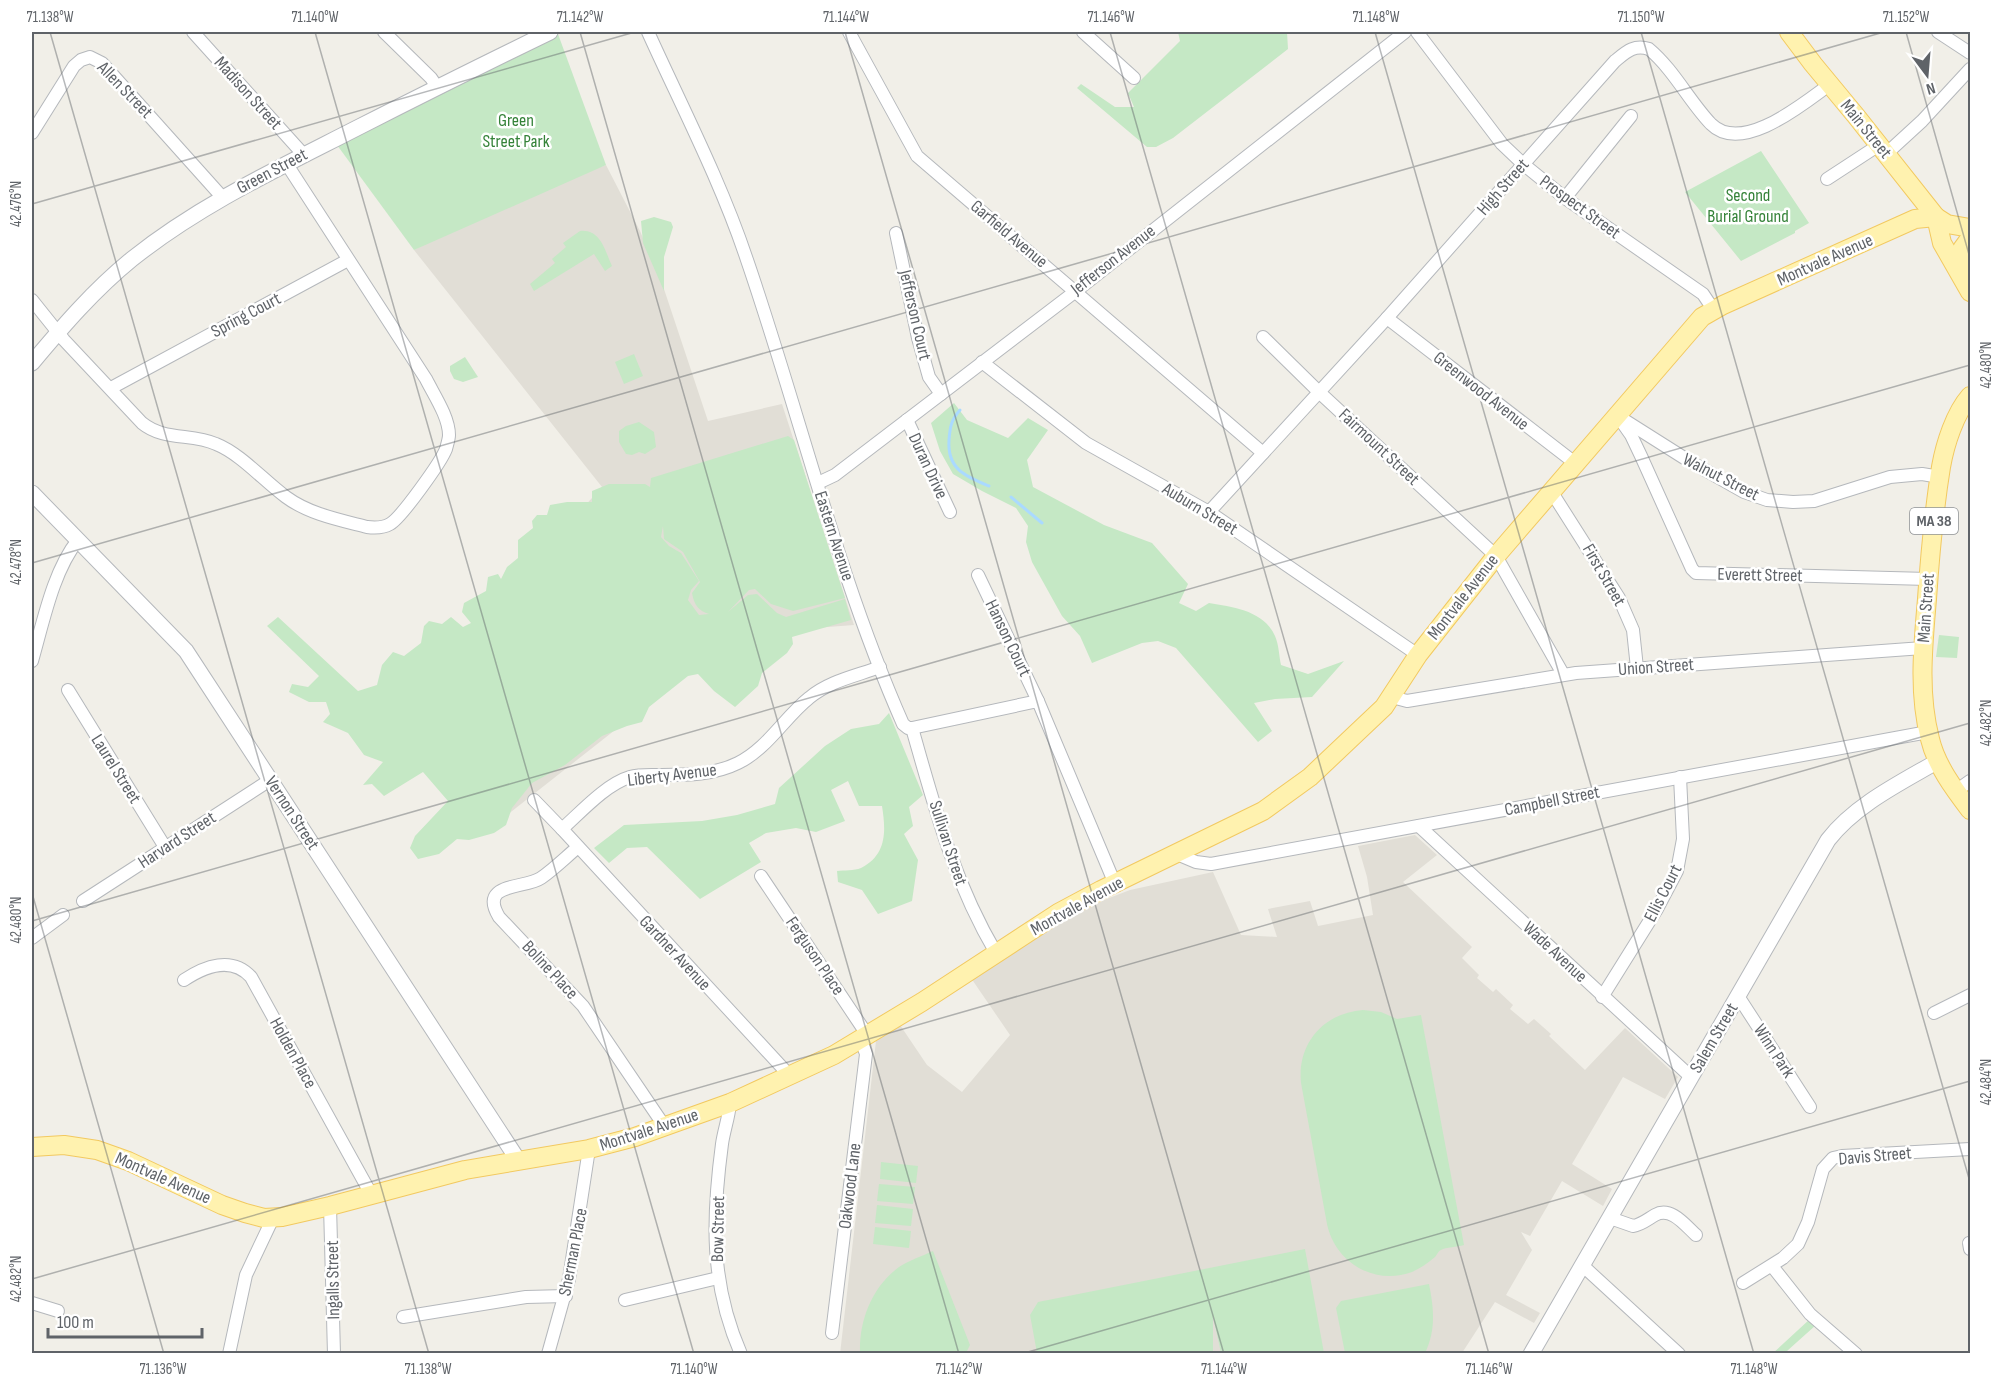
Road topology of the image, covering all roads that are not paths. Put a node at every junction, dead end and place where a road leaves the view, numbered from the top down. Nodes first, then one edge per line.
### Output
1 (193, 32) edge
2 (384, 32) edge
3 (648, 32) edge
4 (849, 32) edge
5 (1083, 32) edge
6 (1405, 32) edge
7 (1417, 32) edge
8 (1789, 32) edge
9 (1938, 32) edge
10 (542, 33) edge
11 (1971, 53) edge
12 (1969, 73) edge
13 (1134, 78) dead end
14 (1829, 85) junction
15 (437, 87) junction
16 (1631, 116) dead end
17 (32, 133) edge
18 (1882, 149) junction
19 (303, 154) junction
20 (286, 163) junction
21 (1523, 164) junction
22 (1827, 179) dead end
23 (223, 198) junction
24 (1564, 198) junction
25 (1936, 218) junction
26 (1971, 228) edge
27 (896, 233) dead end
28 (1971, 238) edge
29 (348, 260) junction
30 (1962, 275) junction
31 (1076, 291) junction
32 (1971, 292) edge
33 (32, 300) edge
34 (1713, 309) junction
35 (1387, 318) junction
36 (58, 331) junction
37 (1263, 337) dead end
38 (982, 362) junction
39 (32, 363) edge
40 (111, 388) junction
41 (1319, 392) junction
42 (941, 394) junction
43 (1970, 394) edge
44 (1617, 415) junction
45 (907, 420) junction
46 (1263, 453) junction
47 (1575, 463) junction
48 (1940, 477) junction
49 (818, 483) junction
50 (1551, 491) junction
51 (32, 493) edge
52 (950, 512) dead end
53 (1209, 512) junction
54 (78, 540) junction
55 (1497, 556) junction
56 (978, 575) dead end
57 (1929, 579) junction
58 (1923, 648) junction
59 (1418, 655) junction
60 (32, 661) edge
61 (880, 667) junction
62 (1637, 668) junction
63 (1563, 674) junction
64 (68, 690) dead end
65 (1392, 697) junction
66 (1038, 700) junction
67 (912, 728) junction
68 (1928, 732) junction
69 (1938, 761) junction
70 (1680, 777) junction
71 (270, 780) junction
72 (1963, 786) edge
73 (534, 800) dead end
74 (1971, 810) edge
75 (1419, 826) junction
76 (562, 829) junction
77 (578, 846) junction
78 (165, 848) junction
79 (1177, 854) junction
80 (761, 876) dead end
81 (1115, 884) junction
82 (83, 901) dead end
83 (63, 915) dead end
84 (32, 938) edge
85 (996, 953) junction
86 (184, 980) dead end
87 (1971, 995) edge
88 (1738, 996) junction
89 (1602, 997) junction
90 (1934, 1013) dead end
91 (865, 1038) junction
92 (789, 1076) junction
93 (1691, 1077) junction
94 (730, 1103) junction
95 (1810, 1107) dead end
96 (665, 1127) junction
97 (32, 1147) edge
98 (590, 1149) junction
99 (1971, 1149) edge
100 (518, 1160) junction
101 (371, 1194) junction
102 (330, 1206) junction
103 (273, 1218) junction
104 (1610, 1218) junction
105 (1696, 1235) dead end
106 (1582, 1265) junction
107 (1772, 1266) junction
108 (718, 1278) junction
109 (1743, 1283) dead end
110 (566, 1296) junction
111 (625, 1300) dead end
112 (32, 1303) edge
113 (58, 1311) dead end
114 (403, 1317) dead end
115 (832, 1333) dead end
116 (229, 1353) edge
117 (334, 1353) edge
118 (548, 1353) edge
119 (741, 1353) edge
120 (1531, 1353) edge
121 (1679, 1353) edge
122 (1856, 1353) edge

1 - 19 street, Madison Street
2 - 15 street
3 - 49 street, Eastern Avenue
4 - 31 street, Garfield Avenue
5 - 13 street
6 - 31 street, Jefferson Avenue
7 - 21 street, Prospect Street
8 - 14 main road, Main Street
9 - 11 street
10 - 15 street, Green Street
12 - 18 street
14 - 18 main road, Main Street
14 - 21 street, High Street
15 - 19 street, Green Street
16 - 24 street
17 - 23 street, Allen Street
18 - 22 street
18 - 25 main road, Main Street
19 - 20 street, Green Street
20 - 23 street, Green Street
20 - 29 street
21 - 24 street, Prospect Street
21 - 35 street, High Street
23 - 36 street, Green Street
24 - 34 street, Prospect Street
25 - 26 main road
25 - 30 main road, Main Street
25 - 34 main road, Montvale Avenue
27 - 42 street, Jefferson Court
28 - 30 main road
29 - 40 street, Spring Court
29 - 40 street
30 - 32 main road, Main Street
31 - 38 street, Jefferson Avenue
31 - 46 street, Garfield Avenue
33 - 36 street
34 - 44 main road, Montvale Avenue
35 - 41 street, High Street
35 - 47 street, Greenwood Avenue
36 - 39 street, Green Street
36 - 40 street
37 - 41 street, Fairmount Street
38 - 42 street, Jefferson Avenue
38 - 53 street, Auburn Street
41 - 46 street, High Street
41 - 55 street, Fairmount Street
42 - 45 street, Jefferson Avenue
43 - 48 main road, Main Street / MA 38
44 - 47 main road, Montvale Avenue
44 - 48 street, Walnut Street
44 - 57 street, Everett Street
45 - 49 street, Jefferson Avenue
45 - 52 street, Duran Drive
46 - 53 street, High Street
47 - 50 main road, Montvale Avenue
48 - 57 main road, Main Street / MA 38
49 - 61 street, Eastern Avenue
50 - 55 main road, Montvale Avenue
50 - 62 street, First Street
51 - 54 street, Vernon Street
53 - 59 street, Auburn Street
54 - 60 street
54 - 71 street, Vernon Street
55 - 59 main road, Montvale Avenue
55 - 63 street, Fairmount Street
56 - 66 street, Hanson Court
57 - 58 main road, Main Street / MA 38
58 - 62 street, Union Street
58 - 68 main road, Main Street / MA 38
59 - 65 main road, Montvale Avenue
61 - 67 street, Eastern Avenue
61 - 76 street, Liberty Avenue
62 - 63 street, Union Street
63 - 65 street, Union Street
64 - 78 street, Laurel Street
65 - 79 main road, Montvale Avenue
66 - 67 street
66 - 81 street
67 - 85 street, Sullivan Street
68 - 69 main road, Main Street / MA 38
68 - 70 street, Campbell Street
69 - 72 main road, Main Street / MA 38
69 - 88 street, Salem Street
70 - 75 street, Campbell Street
70 - 89 street, Ellis Court
71 - 78 street, Harvard Street
71 - 100 street, Vernon Street
72 - 74 main road, Main Street / MA 38
73 - 76 street
75 - 79 street, Campbell Street
75 - 89 street, Wade Avenue
76 - 77 street, Gardner Avenue
77 - 92 street, Gardner Avenue
77 - 96 street, Boline Place
78 - 82 street, Harvard Street
79 - 81 main road, Montvale Avenue
80 - 91 street, Ferguson Place
81 - 85 main road, Montvale Avenue
83 - 84 street
85 - 91 main road, Montvale Avenue
86 - 101 street, Holden Place
87 - 90 street
88 - 93 street, Salem Street
88 - 95 street, Winn Park
89 - 93 street, Wade Avenue
91 - 92 main road, Montvale Avenue
91 - 115 street, Oakwood Lane
92 - 94 main road, Montvale Avenue
93 - 104 street, Salem Street
94 - 96 main road, Montvale Avenue
94 - 108 street, Bow Street
96 - 98 main road, Montvale Avenue
97 - 103 main road, Montvale Avenue
98 - 100 main road, Montvale Avenue
98 - 110 street, Sherman Place
99 - 107 street, Davis Street
100 - 101 main road, Montvale Avenue
101 - 102 main road, Montvale Avenue
102 - 103 main road, Montvale Avenue
102 - 117 street, Ingalls Street
103 - 116 street
104 - 105 street
104 - 106 street, Salem Street
106 - 120 street, Salem Street
106 - 121 street
107 - 109 street, Davis Street
107 - 122 street
108 - 111 street
108 - 119 street, Bow Street
110 - 114 street
110 - 118 street, Sherman Place
112 - 113 street

